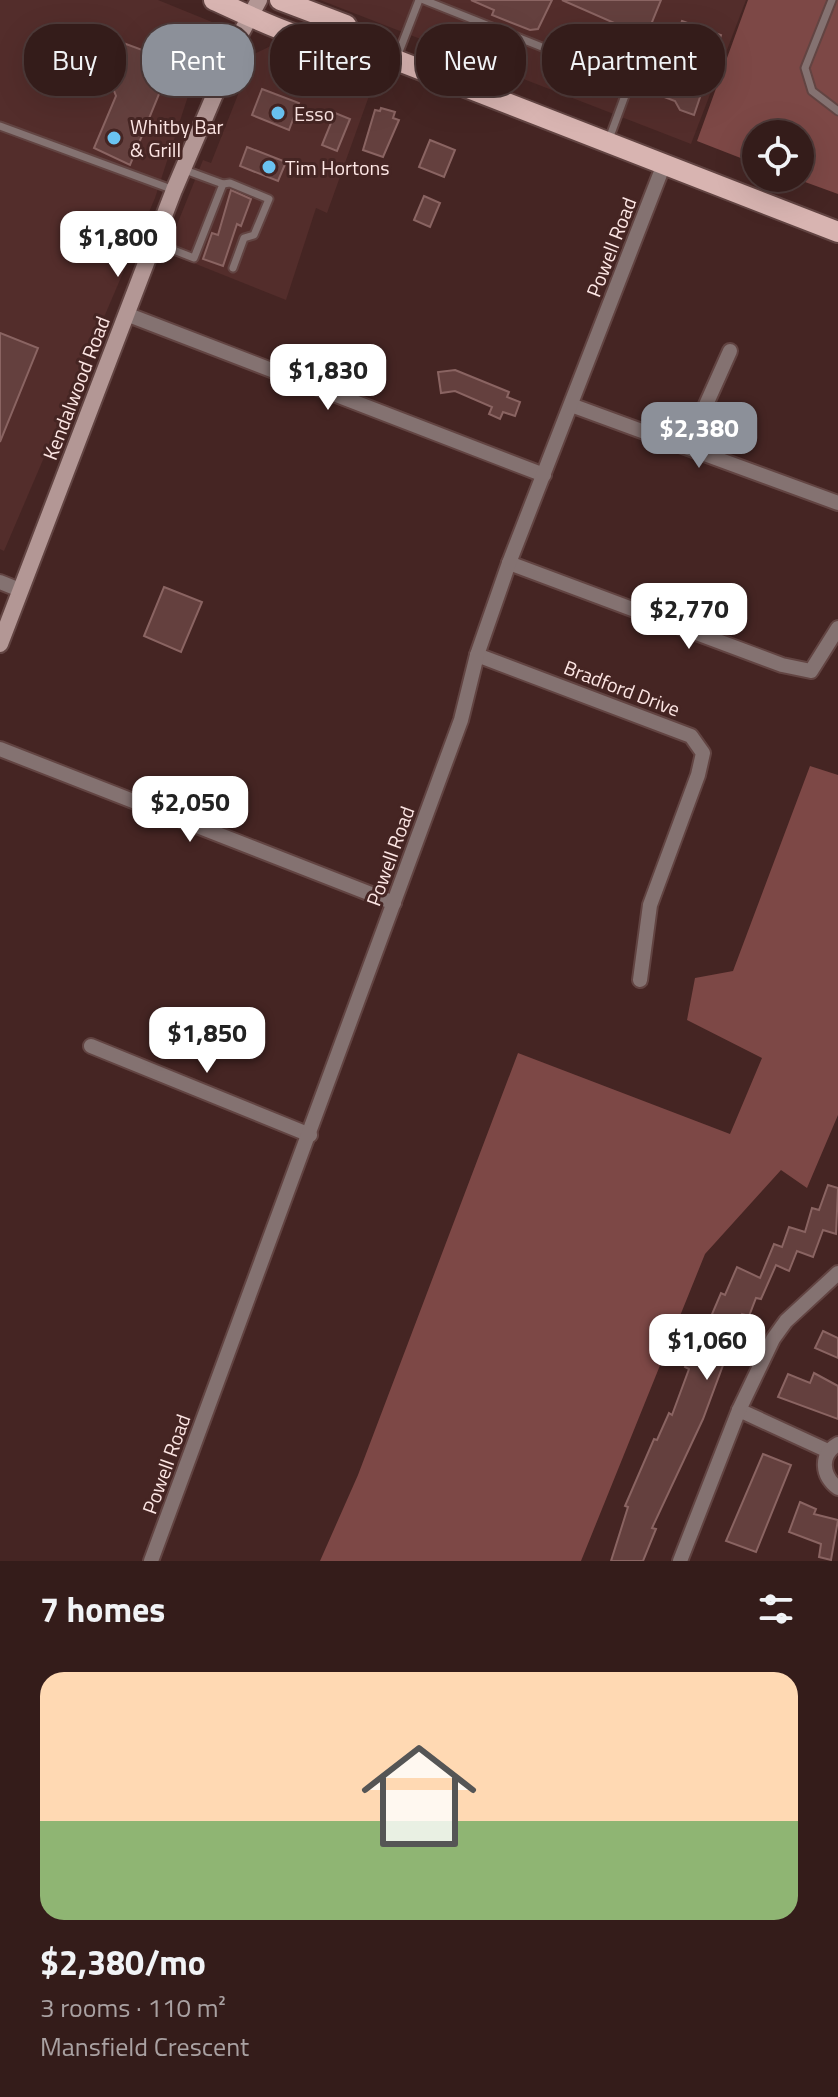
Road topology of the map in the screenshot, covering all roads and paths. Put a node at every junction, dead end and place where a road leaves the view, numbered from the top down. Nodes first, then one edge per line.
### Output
1 (214, 0) edge
2 (280, 0) edge
3 (421, 0) edge
4 (832, 0) edge
5 (254, 8) edge
6 (289, 24) edge
7 (343, 24) edge
8 (400, 50) edge
9 (400, 61) edge
10 (838, 111) edge
11 (0, 126) edge
12 (608, 142) junction
13 (664, 164) junction
14 (183, 169) junction
15 (223, 184) junction
16 (174, 190) junction
17 (838, 232) edge
18 (153, 242) junction
19 (233, 268) dead end
20 (126, 314) junction
21 (730, 351) dead end
22 (571, 405) junction
23 (688, 445) junction
24 (544, 475) junction
25 (838, 503) edge
26 (509, 563) junction
27 (0, 582) edge
28 (20, 590) junction
29 (838, 628) edge
30 (0, 644) edge
31 (477, 655) junction
32 (0, 749) edge
33 (394, 903) junction
34 (640, 980) dead end
35 (91, 1046) dead end
36 (310, 1135) junction
37 (838, 1273) edge
38 (739, 1410) junction
39 (833, 1447) edge
40 (838, 1488) edge
41 (151, 1561) edge
42 (680, 1561) edge

1 - 5 main road
2 - 7 main road
3 - 8 lane
3 - 12 lane
4 - 10 lane
5 - 6 main road
5 - 14 street, Kendalwood Road
9 - 12 main road
11 - 16 lane
12 - 13 main road
13 - 17 main road
13 - 22 street, Powell Road
14 - 15 lane
14 - 16 street, Kendalwood Road
15 - 18 lane
15 - 19 lane
16 - 18 street, Kendalwood Road
18 - 20 street, Kendalwood Road
20 - 24 street
20 - 28 street, Kendalwood Road
21 - 23 street
22 - 23 street
22 - 24 street, Powell Road
23 - 25 street
24 - 26 street, Powell Road
26 - 29 street
26 - 31 street, Powell Road
27 - 28 street
28 - 30 street, Kendalwood Road
31 - 33 street, Powell Road
31 - 34 street, Bradford Drive
32 - 33 street
33 - 36 street, Powell Road
35 - 36 street
36 - 41 street, Powell Road
37 - 38 street
38 - 39 street
38 - 42 street
39 - 40 street

